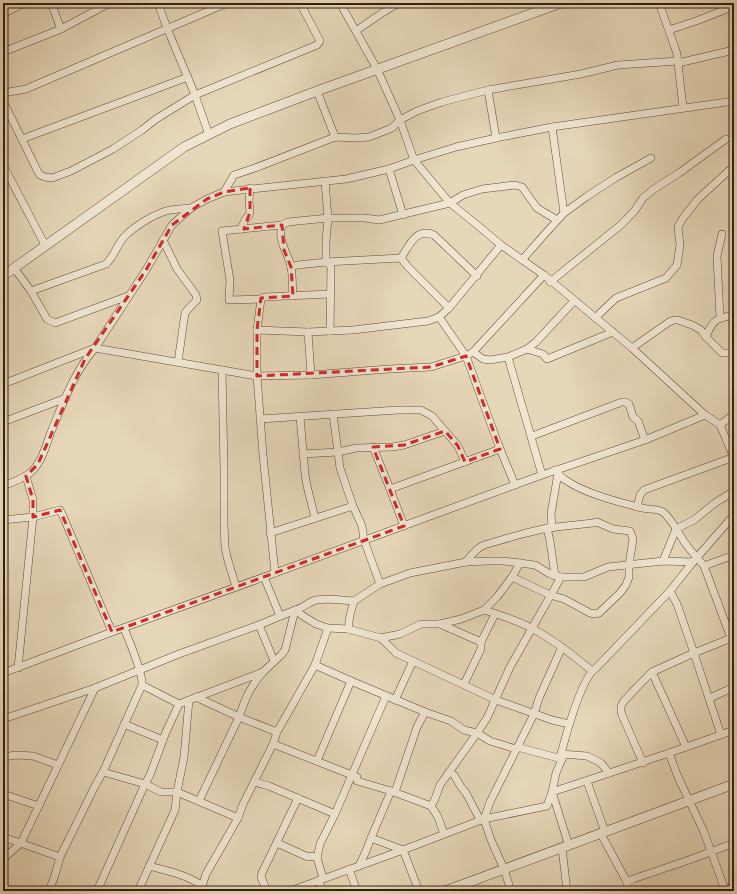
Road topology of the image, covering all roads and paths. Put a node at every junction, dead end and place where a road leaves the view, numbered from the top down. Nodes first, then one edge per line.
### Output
1 (24, 3) edge
2 (51, 3) edge
3 (110, 3) edge
4 (158, 3) edge
5 (227, 3) edge
6 (300, 3) edge
7 (340, 3) edge
8 (399, 3) edge
9 (561, 3) edge
10 (659, 3) edge
11 (734, 6) edge
12 (3, 14) edge
13 (167, 28) junction
14 (61, 29) junction
15 (669, 30) junction
16 (356, 32) junction
17 (734, 50) edge
18 (3, 52) edge
19 (678, 62) junction
20 (378, 69) junction
21 (188, 77) junction
22 (488, 90) junction
23 (317, 91) junction
24 (3, 93) edge
25 (195, 95) junction
26 (3, 101) edge
27 (734, 101) edge
28 (683, 108) junction
29 (400, 120) junction
30 (552, 127) junction
31 (209, 135) junction
32 (335, 137) junction
33 (496, 138) junction
34 (22, 139) junction
35 (726, 139) dead end
36 (651, 158) dead end
37 (414, 160) junction
38 (3, 165) edge
39 (734, 166) edge
40 (389, 169) junction
41 (325, 181) junction
42 (250, 188) junction
43 (224, 192) junction
44 (450, 203) junction
45 (191, 208) junction
46 (564, 213) junction
47 (403, 215) junction
48 (328, 218) junction
49 (557, 220) junction
50 (282, 225) junction
51 (241, 229) junction
52 (722, 234) dead end
53 (163, 240) junction
54 (45, 245) junction
55 (502, 245) junction
56 (400, 258) junction
57 (522, 260) junction
58 (326, 262) junction
59 (291, 267) junction
60 (14, 268) junction
61 (3, 276) edge
62 (477, 276) junction
63 (544, 276) junction
64 (550, 282) junction
65 (31, 291) junction
66 (330, 294) junction
67 (128, 296) junction
68 (293, 296) junction
69 (261, 299) junction
70 (574, 301) junction
71 (449, 308) junction
72 (734, 315) edge
73 (439, 317) junction
74 (595, 318) junction
75 (720, 318) junction
76 (257, 330) junction
77 (330, 331) junction
78 (308, 332) junction
79 (613, 332) junction
80 (706, 337) junction
81 (95, 348) junction
82 (632, 348) junction
83 (528, 349) junction
84 (734, 352) edge
85 (470, 354) junction
86 (508, 357) junction
87 (178, 362) junction
88 (222, 370) junction
89 (311, 375) junction
90 (257, 376) junction
91 (3, 384) edge
92 (66, 398) junction
93 (333, 414) junction
94 (734, 414) edge
95 (705, 415) junction
96 (300, 417) junction
97 (260, 419) junction
98 (3, 422) edge
99 (720, 425) junction
100 (444, 431) junction
101 (532, 436) junction
102 (646, 440) junction
103 (373, 447) junction
104 (500, 449) junction
105 (338, 452) junction
106 (303, 454) junction
107 (734, 458) edge
108 (465, 462) junction
109 (556, 472) junction
110 (542, 475) junction
111 (26, 476) junction
112 (515, 485) junction
113 (3, 486) edge
114 (390, 489) junction
115 (734, 491) edge
116 (353, 506) junction
117 (637, 507) junction
118 (734, 515) edge
119 (33, 517) junction
120 (315, 518) junction
121 (3, 520) edge
122 (404, 526) junction
123 (549, 528) junction
124 (676, 529) junction
125 (270, 533) junction
126 (364, 540) junction
127 (734, 554) edge
128 (695, 560) junction
129 (663, 561) junction
130 (466, 562) junction
131 (520, 563) junction
132 (629, 564) junction
133 (704, 566) junction
134 (274, 573) junction
135 (558, 576) junction
136 (264, 577) junction
137 (512, 577) junction
138 (380, 584) junction
139 (236, 587) junction
140 (670, 591) junction
141 (550, 595) junction
142 (354, 601) junction
143 (295, 610) junction
144 (484, 610) junction
145 (495, 614) junction
146 (280, 616) junction
147 (440, 624) junction
148 (259, 626) junction
149 (124, 628) junction
150 (328, 628) junction
151 (532, 628) junction
152 (348, 629) junction
153 (112, 632) junction
154 (381, 638) junction
155 (732, 638) edge
156 (481, 642) junction
157 (562, 647) junction
158 (694, 652) junction
159 (412, 660) junction
160 (274, 661) junction
161 (315, 665) junction
162 (18, 668) junction
163 (139, 670) junction
164 (592, 671) junction
165 (263, 672) junction
166 (652, 672) junction
167 (3, 673) edge
168 (351, 681) junction
169 (464, 684) junction
170 (142, 685) junction
171 (734, 687) edge
172 (95, 688) junction
173 (386, 696) junction
174 (192, 698) junction
175 (710, 698) junction
176 (395, 700) junction
177 (496, 700) junction
178 (179, 704) junction
179 (425, 712) junction
180 (534, 714) junction
181 (239, 717) junction
182 (3, 719) edge
183 (124, 724) junction
184 (569, 724) junction
185 (734, 730) edge
186 (277, 732) junction
187 (478, 733) junction
188 (722, 734) junction
189 (163, 740) junction
190 (273, 744) junction
191 (686, 747) junction
192 (516, 748) junction
193 (669, 754) junction
194 (561, 756) junction
195 (3, 757) edge
196 (317, 761) junction
197 (643, 763) junction
198 (58, 765) junction
199 (103, 772) junction
200 (449, 772) junction
201 (609, 773) junction
202 (352, 776) junction
203 (587, 781) junction
204 (254, 782) junction
205 (145, 784) junction
206 (734, 784) edge
207 (393, 791) junction
208 (177, 792) junction
209 (552, 792) junction
210 (3, 794) edge
211 (298, 798) junction
212 (689, 800) junction
213 (199, 801) junction
214 (39, 806) junction
215 (431, 806) junction
216 (335, 814) junction
217 (238, 818) junction
218 (482, 820) junction
219 (603, 833) junction
220 (444, 834) junction
221 (3, 837) edge
222 (371, 838) junction
223 (21, 843) junction
224 (277, 843) junction
225 (734, 843) edge
226 (565, 847) junction
227 (403, 850) junction
228 (711, 851) junction
229 (60, 857) junction
230 (316, 858) junction
231 (3, 859) edge
232 (149, 866) junction
233 (359, 866) junction
234 (349, 869) junction
235 (504, 870) junction
236 (321, 879) junction
237 (627, 882) junction
238 (734, 886) edge
239 (202, 889) edge
240 (724, 890) edge
241 (49, 891) edge
242 (97, 891) edge
243 (138, 891) edge
244 (267, 891) edge
245 (290, 891) edge
246 (322, 891) edge
247 (357, 891) edge
248 (418, 891) edge
249 (445, 891) edge
250 (511, 891) edge
251 (567, 891) edge
252 (627, 891) edge

1 - 12 street
2 - 14 street
3 - 14 street
4 - 13 street
5 - 13 street
6 - 25 street
7 - 16 street
8 - 16 street
9 - 20 street
10 - 15 street
11 - 15 street
13 - 21 street
13 - 24 street
14 - 18 street
15 - 19 street
16 - 20 street
17 - 19 street
19 - 22 street
19 - 28 street
20 - 23 street
20 - 29 street
21 - 25 street
21 - 34 street
22 - 29 street
22 - 33 street
23 - 31 street
23 - 32 street
25 - 31 street
25 - 34 street
26 - 34 street
27 - 28 street
28 - 30 street
29 - 32 street
29 - 37 street
30 - 33 street
30 - 46 street
31 - 54 street
32 - 43 street
33 - 37 street
35 - 64 street
36 - 46 street
37 - 40 street
37 - 44 street
38 - 54 street
39 - 74 street
40 - 41 street
40 - 47 street
41 - 42 street
41 - 48 street
42 - 43 street
42 - 51 street
43 - 45 street
44 - 47 street
44 - 49 street
44 - 55 street
45 - 53 street
45 - 65 street
46 - 49 street
47 - 48 street
48 - 50 street
48 - 58 street
49 - 57 street
50 - 51 street
50 - 59 street
51 - 69 street
52 - 75 street
53 - 67 street
53 - 87 street
54 - 60 street
55 - 57 street
55 - 62 street
56 - 58 street
56 - 62 street
56 - 71 street
57 - 63 street
58 - 59 street
58 - 66 street
59 - 68 street
60 - 61 street
60 - 65 street
62 - 71 street
63 - 64 street
63 - 85 street
64 - 70 street
65 - 67 street
66 - 68 street
66 - 77 street
67 - 81 street
68 - 69 street
69 - 76 street
70 - 74 street
70 - 83 street
71 - 73 street
72 - 75 street
73 - 77 street
73 - 85 street
74 - 79 street
75 - 80 street
76 - 78 street
76 - 90 street
77 - 78 street
78 - 89 street
79 - 82 street
79 - 83 street
80 - 82 street
80 - 84 street
81 - 87 street
81 - 91 street
81 - 92 street
82 - 95 street
83 - 86 street
85 - 86 street
85 - 89 street
85 - 104 street
86 - 101 street
87 - 88 street
88 - 90 street
88 - 139 street
89 - 90 street
90 - 97 street
92 - 98 street
92 - 111 street
93 - 96 street
93 - 100 street
93 - 105 street
94 - 99 street
95 - 99 street
95 - 102 street
96 - 97 street
96 - 106 street
97 - 125 street
99 - 107 street
100 - 103 street
100 - 108 street
101 - 102 street
101 - 110 street
102 - 109 street
103 - 105 street
103 - 114 street
104 - 108 street
104 - 112 street
105 - 106 street
105 - 116 street
106 - 120 street
107 - 117 street
108 - 114 street
109 - 110 street
109 - 117 street
109 - 123 street
110 - 112 street
111 - 113 street
111 - 119 street
112 - 122 street
114 - 122 street
115 - 124 street
116 - 120 street
116 - 126 street
117 - 124 street
118 - 128 street
119 - 121 street
119 - 153 street
119 - 162 street
120 - 125 street
122 - 126 street
123 - 130 street
123 - 132 street
123 - 135 street
124 - 128 street
124 - 129 street
125 - 134 street
126 - 134 street
126 - 138 street
127 - 133 street
128 - 129 street
128 - 133 street
128 - 140 street
129 - 132 street
130 - 131 street
130 - 138 street
131 - 135 street
131 - 137 street
132 - 135 street
132 - 141 street
133 - 155 street
134 - 136 street
135 - 141 street
136 - 139 street
136 - 146 street
137 - 141 street
137 - 144 street
138 - 142 street
139 - 149 street
140 - 158 street
140 - 164 street
141 - 151 street
142 - 143 street
142 - 152 street
143 - 146 street
143 - 150 street
143 - 160 street
144 - 145 street
144 - 147 street
145 - 151 street
145 - 156 street
146 - 148 street
147 - 154 street
147 - 156 street
148 - 160 street
148 - 163 street
149 - 153 street
149 - 163 street
150 - 152 street
150 - 161 street
151 - 157 street
151 - 177 street
152 - 154 street
153 - 162 street
154 - 159 street
155 - 158 street
156 - 169 street
157 - 164 street
157 - 180 street
158 - 166 street
158 - 175 street
159 - 169 street
159 - 176 street
160 - 165 street
161 - 168 street
161 - 186 street
162 - 167 street
163 - 170 street
163 - 172 street
164 - 184 street
165 - 174 street
165 - 181 street
166 - 191 street
166 - 197 street
168 - 173 street
168 - 196 street
169 - 177 street
170 - 178 street
170 - 183 street
171 - 175 street
172 - 182 street
172 - 198 street
173 - 176 street
173 - 202 street
174 - 178 street
174 - 181 street
174 - 208 street
175 - 188 street
176 - 179 street
177 - 180 street
177 - 187 street
178 - 189 street
179 - 187 street
179 - 207 street
180 - 184 street
180 - 192 street
181 - 186 street
181 - 213 street
183 - 189 street
183 - 199 street
184 - 194 street
185 - 188 street
186 - 190 street
187 - 192 street
187 - 200 street
188 - 191 street
189 - 205 street
190 - 196 street
190 - 204 street
191 - 193 street
192 - 194 street
192 - 218 street
193 - 197 street
193 - 212 street
194 - 201 street
194 - 209 street
195 - 198 street
196 - 202 street
197 - 201 street
198 - 214 street
199 - 205 street
199 - 229 street
200 - 215 street
200 - 218 street
201 - 203 street
202 - 207 street
202 - 216 street
203 - 209 street
203 - 219 street
204 - 211 street
204 - 217 street
205 - 208 street
205 - 242 street
206 - 212 street
207 - 215 street
207 - 222 street
208 - 213 street
208 - 232 street
209 - 218 street
209 - 226 street
210 - 214 street
211 - 216 street
211 - 224 street
212 - 219 street
212 - 228 street
213 - 217 street
214 - 223 street
215 - 220 street
216 - 230 street
217 - 239 street
218 - 220 street
218 - 235 street
219 - 226 street
219 - 237 street
220 - 227 street
221 - 223 street
222 - 227 street
222 - 233 street
223 - 229 street
223 - 231 street
224 - 230 street
224 - 244 street
225 - 228 street
226 - 235 street
226 - 251 street
227 - 233 street
227 - 248 street
228 - 237 street
228 - 240 street
229 - 241 street
230 - 236 street
232 - 239 street
232 - 243 street
233 - 234 street
234 - 236 street
234 - 247 street
235 - 249 street
235 - 250 street
236 - 245 street
236 - 246 street
237 - 252 street
238 - 240 street

